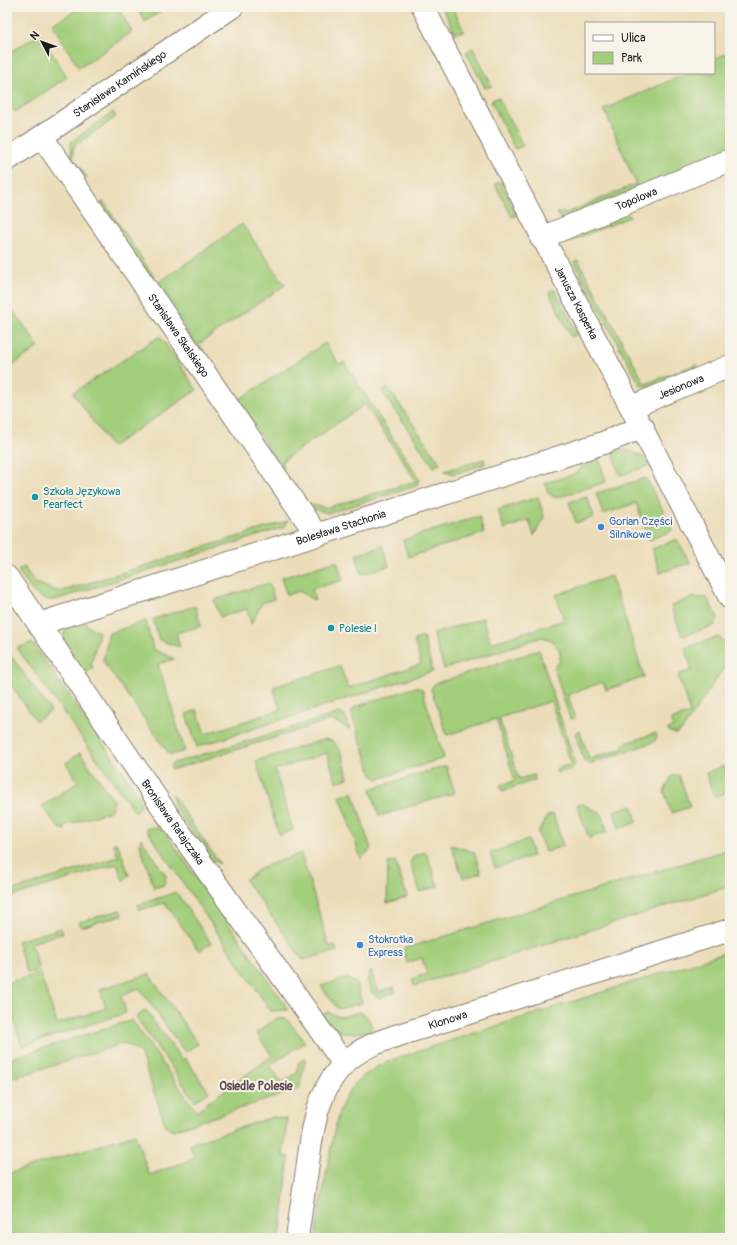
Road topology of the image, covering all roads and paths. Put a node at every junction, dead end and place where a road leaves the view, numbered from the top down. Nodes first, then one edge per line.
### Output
1 (232, 7) edge
2 (423, 7) edge
3 (42, 137) junction
4 (7, 160) edge
5 (730, 160) edge
6 (541, 238) junction
7 (730, 366) edge
8 (632, 407) junction
9 (642, 427) junction
10 (316, 534) junction
11 (7, 577) edge
12 (730, 598) edge
13 (39, 624) junction
14 (730, 930) edge
15 (344, 1064) junction
16 (297, 1238) edge

1 - 3 street, Stanisława Kamińskiego
2 - 6 street, Janusza Kasperka
3 - 4 street, Stanisława Kamińskiego
3 - 10 street, Stanisława Skalskiego
5 - 6 street, Topolowa
6 - 8 street, Janusza Kasperka
7 - 8 street, Jesionowa
8 - 9 street, Janusza Kasperka
9 - 10 street, Bolesława Stachonia
9 - 12 street, Janusza Kasperka
10 - 13 street, Bolesława Stachonia
11 - 13 street, Bronisława Ratajczaka
13 - 15 street, Bronisława Ratajczaka
14 - 15 street, Klonowa
15 - 16 street, Klonowa

